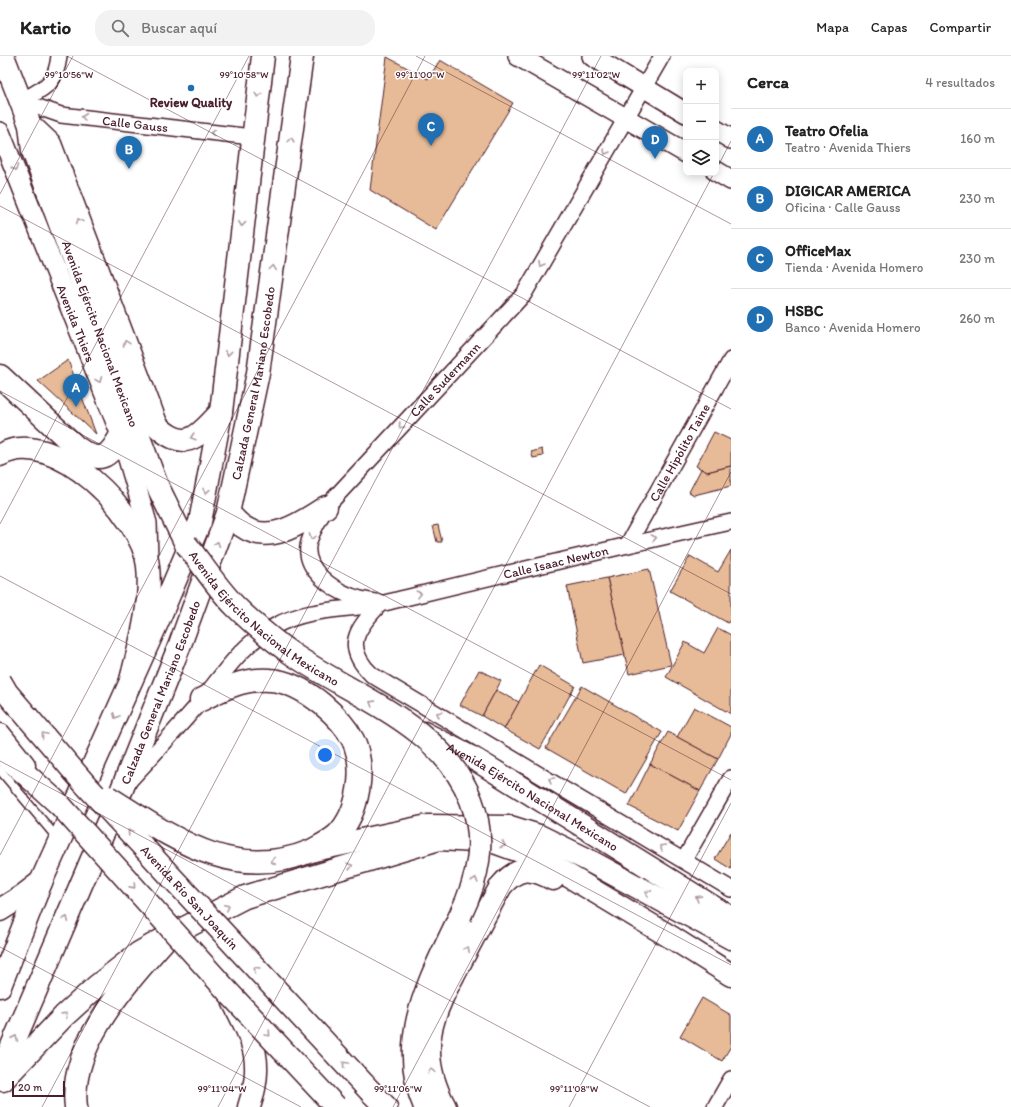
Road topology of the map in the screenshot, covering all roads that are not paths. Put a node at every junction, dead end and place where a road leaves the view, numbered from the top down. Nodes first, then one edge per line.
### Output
1 (3, 56) edge
2 (59, 56) edge
3 (263, 56) edge
4 (302, 56) edge
5 (518, 56) edge
6 (592, 56) edge
7 (662, 56) edge
8 (644, 88) junction
9 (21, 101) junction
10 (683, 111) edge
11 (626, 118) junction
12 (30, 125) junction
13 (0, 132) edge
14 (719, 132) edge
15 (252, 138) junction
16 (731, 139) edge
17 (683, 151) edge
18 (719, 173) edge
19 (731, 180) edge
20 (731, 360) edge
21 (0, 376) edge
22 (221, 412) junction
23 (122, 435) junction
24 (0, 455) edge
25 (326, 507) junction
26 (228, 513) junction
27 (731, 522) edge
28 (628, 544) junction
29 (148, 566) junction
30 (381, 603) junction
31 (132, 680) junction
32 (0, 681) edge
33 (201, 700) junction
34 (405, 723) junction
35 (0, 735) edge
36 (0, 751) edge
37 (0, 770) edge
38 (731, 778) edge
39 (84, 783) junction
40 (122, 789) junction
41 (60, 805) junction
42 (59, 841) junction
43 (311, 851) junction
44 (684, 860) junction
45 (42, 882) junction
46 (731, 890) edge
47 (0, 910) edge
48 (731, 918) edge
49 (167, 937) junction
50 (731, 938) edge
51 (731, 976) edge
52 (0, 986) edge
53 (230, 994) junction
54 (0, 1074) edge
55 (731, 1079) edge
56 (0, 1084) edge
57 (379, 1100) edge
58 (76, 1107) edge
59 (250, 1107) edge
60 (336, 1107) edge
61 (424, 1107) edge
62 (445, 1107) edge
63 (715, 1107) edge

1 - 9 main road
2 - 9 street
3 -> 15 main road, Calzada General Mariano Escobedo
26 -> 4 main road, Calzada General Mariano Escobedo
5 - 11 street
6 - 8 street
7 - 8 street
8 - 10 street
8 - 11 street, Calle Sudermann
9 - 12 main road
15 -> 9 street, Calle Gauss
11 - 17 street
11 -> 25 street, Calle Sudermann
22 -> 12 main road
34 -> 12 main road, Avenida Ejército Nacional Mexicano, bridge
13 -> 23 street, Avenida Thiers
14 - 16 street
15 -> 22 main road, Calzada General Mariano Escobedo
18 - 19 street
20 - 28 street, Calle Hipólito Taine
21 - 23 main road
22 -> 31 main road, Calzada General Mariano Escobedo
23 - 29 street, Avenida Thiers
24 - 29 main road
25 - 26 main road
25 -> 30 street, Calle Sudermann
40 -> 26 main road, Calzada General Mariano Escobedo
28 -> 27 street, Calle Isaac Newton
30 -> 28 street, Calle Isaac Newton
29 - 31 main road
30 - 33 street, Calle Isaac Newton
44 -> 30 street, Avenida Ejército Nacional Mexicano
31 -> 42 main road, Calzada General Mariano Escobedo
39 -> 32 main road, Avenida Río San Joaquín, bridge
33 - 40 street, Calle Isaac Newton
33 - 43 main road
48 -> 34 main road, Avenida Ejército Nacional Mexicano, bridge
61 -> 34 main road, bridge
35 - 41 main road
36 - 41 main road
37 - 42 lane
38 - 44 street
43 -> 39 main road, bridge
57 -> 39 main road, Avenida Río San Joaquín, bridge
54 -> 40 main road, Calzada General Mariano Escobedo
41 -> 53 main road, bridge
42 - 45 main road, Calzada General Mariano Escobedo
50 -> 43 main road
44 - 46 street, Avenida Ejército Nacional Mexicano
45 - 47 main road
45 - 52 main road, Calzada General Mariano Escobedo
49 -> 51 main road
56 -> 49 main road
49 - 58 main road
62 -> 51 main road
53 - 59 main road, bridge
53 -> 60 main road, bridge
55 - 63 street

